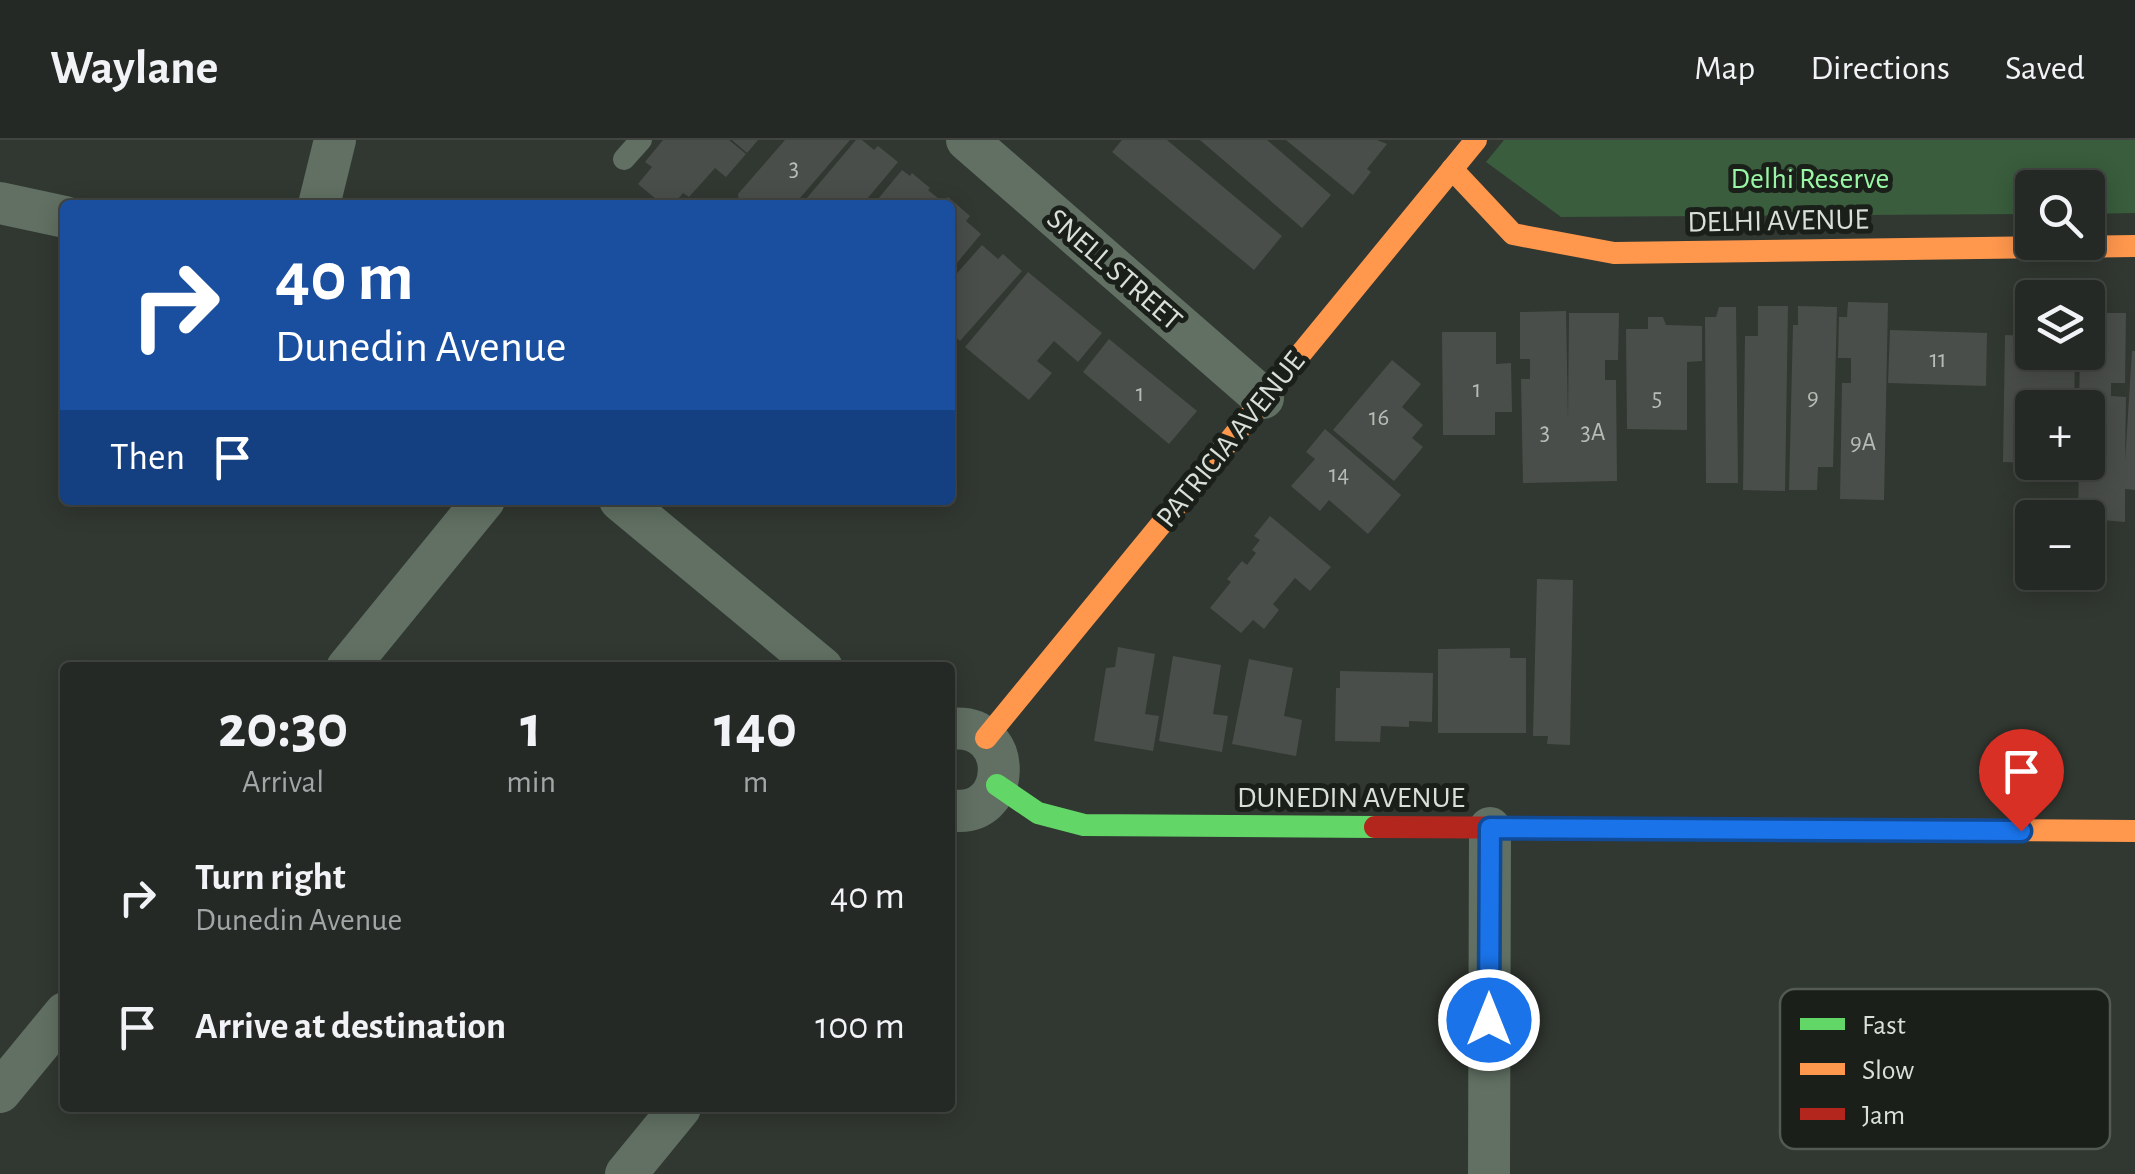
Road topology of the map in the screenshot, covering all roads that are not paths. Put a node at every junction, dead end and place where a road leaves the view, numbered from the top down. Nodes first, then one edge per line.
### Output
1 (335, 140) edge
2 (641, 140) edge
3 (967, 140) edge
4 (1476, 140) edge
5 (624, 159) dead end
6 (1452, 169) junction
7 (320, 200) edge
8 (0, 202) edge
9 (60, 216) edge
10 (2135, 246) edge
11 (1263, 398) junction
12 (480, 505) edge
13 (626, 505) edge
14 (352, 662) edge
15 (815, 662) edge
16 (968, 734) edge
17 (997, 784) junction
18 (955, 810) edge
19 (1490, 828) junction
20 (2135, 831) edge
21 (60, 1019) edge
22 (0, 1092) edge
23 (677, 1112) edge
24 (626, 1174) edge
25 (1488, 1174) edge

1 - 7 street
2 - 5 lane
3 - 11 street, SNELL STREET
4 - 6 street, PATRICIA AVENUE
6 - 10 street, DELHI AVENUE
6 - 11 street, PATRICIA AVENUE
8 - 9 street
11 - 16 street, PATRICIA AVENUE
12 - 14 street
13 - 15 street
16 - 17 street
17 - 18 street
17 - 19 street, DUNEDIN AVENUE
19 - 20 street, DUNEDIN AVENUE
19 - 25 street
21 - 22 street
23 - 24 street

